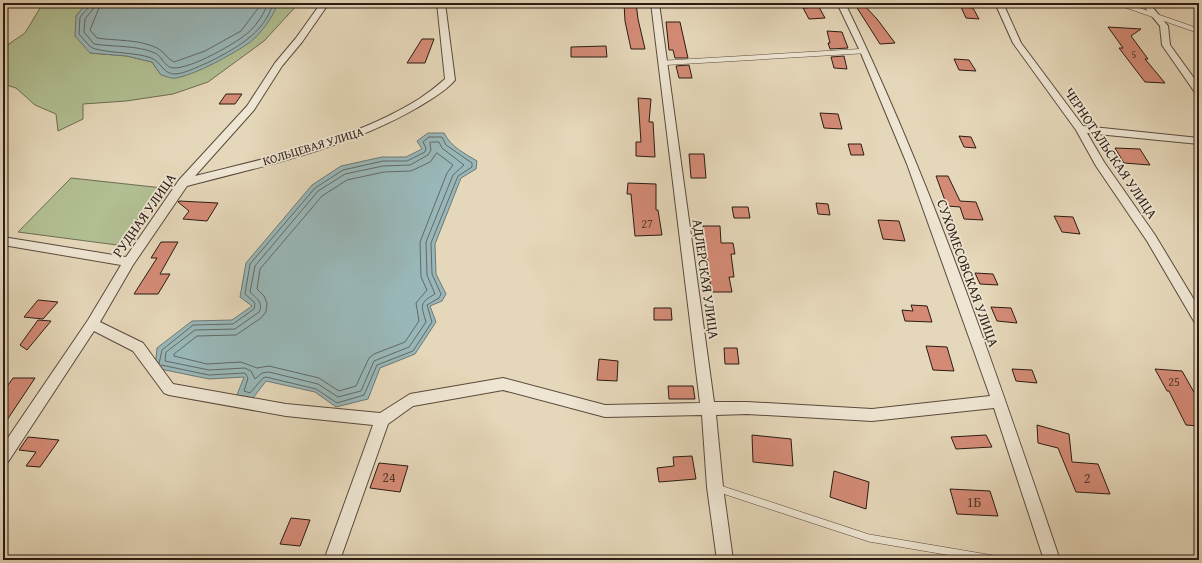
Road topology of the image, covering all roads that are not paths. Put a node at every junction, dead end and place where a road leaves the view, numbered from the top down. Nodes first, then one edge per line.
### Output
1 (325, 3) edge
2 (441, 3) edge
3 (655, 3) edge
4 (841, 3) edge
5 (999, 3) edge
6 (1119, 3) edge
7 (1148, 3) edge
8 (1153, 14) junction
9 (1199, 31) edge
10 (864, 51) junction
11 (662, 63) junction
12 (1199, 92) edge
13 (1080, 129) junction
14 (1199, 141) edge
15 (183, 183) junction
16 (3, 241) edge
17 (129, 262) junction
18 (1199, 319) edge
19 (92, 324) junction
20 (999, 401) junction
21 (708, 409) junction
22 (382, 420) junction
23 (3, 457) edge
24 (715, 487) junction
25 (332, 560) edge
26 (725, 560) edge
27 (999, 560) edge
28 (1052, 560) edge

1 - 15 street, РУДНАЯ УЛИЦА
2 - 15 street, КОЛЬЦЕВАЯ УЛИЦА
3 - 11 street, АДЛЕРСКАЯ УЛИЦА
4 - 10 street, СУХОМЕСОВСКАЯ УЛИЦА
5 - 13 street, ЧЕРНОТАЛЬСКАЯ УЛИЦА
6 - 8 lane
7 - 8 street
8 - 9 lane
8 - 12 street
10 - 11 lane
10 - 20 street, СУХОМЕСОВСКАЯ УЛИЦА
11 - 21 street, АДЛЕРСКАЯ УЛИЦА
13 - 14 street
13 - 18 street, ЧЕРНОТАЛЬСКАЯ УЛИЦА
15 - 17 street, РУДНАЯ УЛИЦА
16 - 17 street
17 - 19 street, РУДНАЯ УЛИЦА
19 - 22 street
19 - 23 street, РУДНАЯ УЛИЦА
20 - 21 street
20 - 28 street, СУХОМЕСОВСКАЯ УЛИЦА
21 - 22 street
21 - 24 street, АДЛЕРСКАЯ УЛИЦА
22 - 25 street
24 - 26 street, АДЛЕРСКАЯ УЛИЦА
24 - 27 lane

